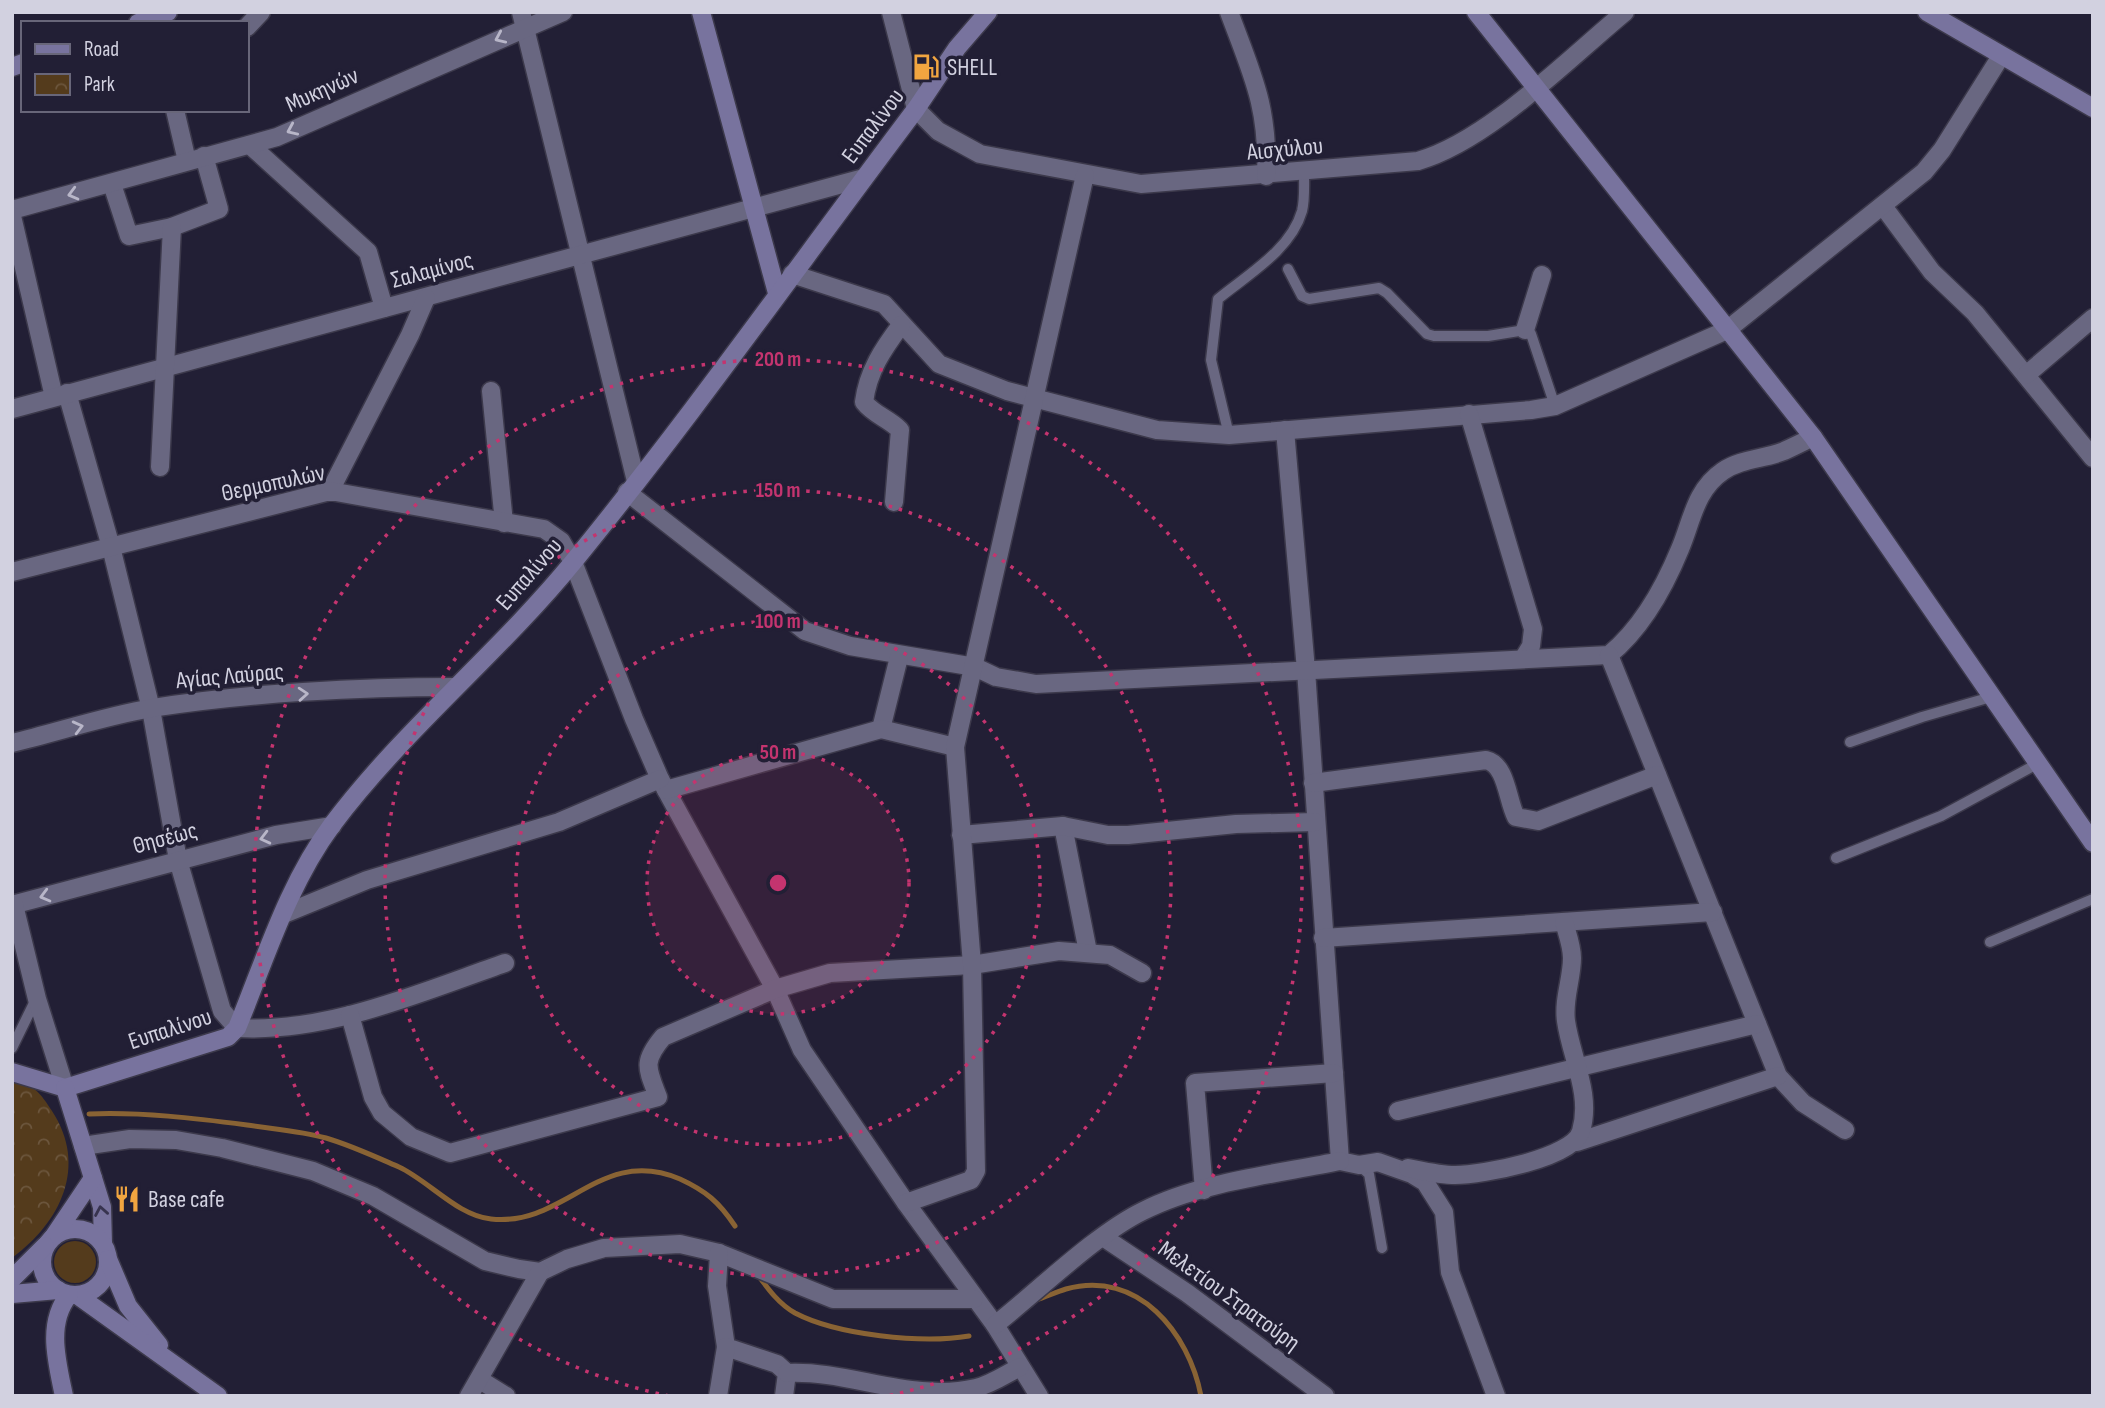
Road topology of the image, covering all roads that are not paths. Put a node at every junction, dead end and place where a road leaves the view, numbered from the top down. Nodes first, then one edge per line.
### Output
1 (168, 12) edge
2 (261, 12) edge
3 (563, 12) edge
4 (701, 12) edge
5 (891, 12) edge
6 (988, 12) edge
7 (1228, 12) edge
8 (1476, 12) edge
9 (1625, 12) edge
10 (1927, 12) edge
11 (522, 20) edge
12 (143, 21) edge
13 (248, 26) edge
14 (2001, 56) junction
15 (1535, 87) junction
16 (2093, 108) edge
17 (916, 109) junction
18 (176, 112) edge
19 (250, 145) junction
20 (196, 159) junction
21 (1304, 173) junction
22 (1084, 175) junction
23 (1266, 176) junction
24 (864, 178) junction
25 (112, 184) junction
26 (1883, 206) junction
27 (753, 208) junction
28 (12, 210) edge
29 (12, 216) edge
30 (172, 227) junction
31 (581, 254) junction
32 (1288, 269) dead end
33 (792, 274) junction
34 (1542, 275) dead end
35 (778, 293) junction
36 (426, 298) junction
37 (383, 308) junction
38 (2093, 318) edge
39 (901, 324) junction
40 (1525, 330) junction
41 (1727, 330) junction
42 (166, 367) junction
43 (2026, 375) junction
44 (491, 391) dead end
45 (60, 395) junction
46 (1034, 398) junction
47 (1555, 406) junction
48 (12, 409) edge
49 (1469, 414) junction
50 (1284, 430) junction
51 (1229, 435) junction
52 (1813, 438) junction
53 (2093, 458) edge
54 (160, 467) dead end
55 (632, 486) junction
56 (330, 491) junction
57 (894, 502) dead end
58 (504, 523) junction
59 (111, 547) junction
60 (573, 562) junction
61 (12, 572) edge
62 (1609, 655) junction
63 (899, 656) junction
64 (1523, 659) junction
65 (975, 667) junction
66 (1306, 670) junction
67 (456, 687) junction
68 (1991, 697) junction
69 (151, 709) junction
70 (881, 729) junction
71 (1850, 742) dead end
72 (12, 743) edge
73 (955, 747) junction
74 (2037, 764) junction
75 (1657, 775) junction
76 (1312, 783) junction
77 (663, 784) junction
78 (1315, 822) junction
79 (332, 826) junction
80 (1063, 826) junction
81 (961, 835) junction
82 (2093, 843) edge
83 (1836, 858) dead end
84 (178, 860) junction
85 (2093, 899) edge
86 (13, 905) edge
87 (1713, 912) junction
88 (284, 914) junction
89 (1564, 922) junction
90 (1323, 938) junction
91 (1990, 942) dead end
92 (1088, 952) junction
93 (505, 963) dead end
94 (972, 965) junction
95 (1142, 973) dead end
96 (775, 989) junction
97 (37, 999) junction
98 (350, 1015) junction
99 (1757, 1024) junction
100 (237, 1028) junction
101 (12, 1048) edge
102 (1578, 1070) junction
103 (12, 1072) edge
104 (1334, 1073) junction
105 (1778, 1076) junction
106 (65, 1088) junction
107 (1398, 1111) dead end
108 (1845, 1130) dead end
109 (81, 1140) junction
110 (1577, 1142) junction
111 (1340, 1161) junction
112 (1359, 1165) junction
113 (1394, 1166) junction
114 (93, 1178) junction
115 (1203, 1190) junction
116 (906, 1203) junction
117 (1103, 1237) junction
118 (51, 1239) junction
119 (1382, 1248) dead end
120 (105, 1249) junction
121 (719, 1253) junction
122 (540, 1272) junction
123 (12, 1279) edge
124 (68, 1293) junction
125 (12, 1294) edge
126 (974, 1299) junction
127 (995, 1325) junction
128 (726, 1347) junction
129 (175, 1364) junction
130 (1020, 1367) junction
131 (787, 1373) junction
132 (480, 1380) junction
133 (64, 1396) edge
134 (218, 1396) edge
135 (469, 1396) edge
136 (506, 1396) edge
137 (718, 1396) edge
138 (784, 1396) edge
139 (1039, 1396) edge
140 (1325, 1396) edge
141 (1496, 1396) edge

1 - 12 street
2 - 13 street
3 - 11 street, Μυκηνών
4 - 27 street
5 - 17 street
6 - 17 street, Ευπαλίνου
7 - 23 street
8 - 15 street
9 - 15 street, Αισχύλου
10 - 14 street
11 -> 19 street, Μυκηνών
11 - 31 street
14 - 16 street
14 - 26 street
15 - 21 street, Αισχύλου
15 - 41 street
17 - 22 street, Αισχύλου
17 - 24 street, Ευπαλίνου
18 - 20 street
19 - 20 street, Μυκηνών
19 - 37 street
20 - 25 street, Μυκηνών
20 - 30 street
21 - 23 street, Αισχύλου
21 - 51 lane
22 - 23 street, Αισχύλου
22 - 46 street
24 - 27 street, Σαλαμίνος
24 - 33 street, Ευπαλίνου
25 -> 28 street, Μυκηνών
25 - 30 street
26 - 41 street
26 - 43 street
27 - 31 street, Σαλαμίνος
27 - 35 street
29 - 45 street
30 - 42 street
31 - 36 street, Σαλαμίνος
31 - 55 street
32 - 40 lane
33 - 35 street, Ευπαλίνου
33 - 39 street
34 - 40 street
35 - 55 street, Ευπαλίνου
36 - 37 street, Σαλαμίνος
36 - 56 street
37 - 42 street, Σαλαμίνος
38 - 43 street
39 - 46 street
39 - 57 street
40 - 47 lane
41 - 47 street
41 - 52 street
42 - 45 street, Σαλαμίνος
42 - 54 street
43 - 53 street
44 - 58 street
45 - 48 street, Σαλαμίνος
45 - 59 street
46 - 51 street
46 - 65 street
47 - 49 street
49 - 50 street
49 - 64 street
50 - 51 street
50 - 66 street
52 - 62 street
52 - 68 street
55 - 60 street, Ευπαλίνου
55 - 63 street
56 - 58 street, Θερμοπυλών
56 - 59 street, Θερμοπυλών
58 - 60 street, Θερμοπυλών
59 - 61 street, Θερμοπυλών
59 - 69 street
60 - 67 street, Ευπαλίνου
60 - 77 street, Θερμοπυλών
62 - 64 street
62 - 75 street
63 - 65 street
63 - 70 street
64 - 66 street
65 - 66 street
65 - 73 street
66 - 76 street
69 -> 67 street, Αγίας Λαύρας
67 - 79 street, Ευπαλίνου
68 - 71 lane
68 - 74 street
72 -> 69 street, Αγίας Λαύρας
69 - 84 street
70 - 73 street
70 - 77 street
73 - 81 street
74 - 82 street
74 - 83 lane
75 - 76 street
75 - 87 street
76 - 78 street
77 - 88 street
77 - 96 street, Θερμοπυλών
78 - 80 street
78 - 90 street
79 -> 84 street, Θησέως
79 - 88 street, Ευπαλίνου
80 - 81 street
80 - 92 street
81 - 94 street
84 -> 86 street, Θησέως
84 - 100 street
85 - 91 lane
86 - 97 street
87 - 89 street
87 - 99 street
88 - 100 street, Ευπαλίνου
89 - 90 street
89 - 102 street
90 - 104 street
92 - 94 street
92 - 95 street
93 - 98 street
94 - 96 street
94 - 116 street
96 - 98 street
96 - 116 street, Θερμοπυλών
97 - 101 lane
97 - 106 street
98 - 100 street
99 - 102 street
99 - 105 street
100 - 106 street, Ευπαλίνου
102 - 107 street
102 - 110 street
103 - 106 street
104 - 111 street
104 - 115 street
105 - 108 street
105 - 110 street
106 - 109 street
109 - 114 street
109 - 122 street
110 - 113 street
111 - 112 street
111 - 115 street
112 - 113 street
112 - 119 lane
113 - 141 street
114 - 118 street
120 -> 114 street
115 - 117 street
116 - 126 street, Θερμοπυλών
117 - 127 street
117 - 140 street, Μελετίου Στρατούρη
118 - 120 street
118 - 123 street
118 - 124 street
120 - 124 street
120 - 129 street
121 - 122 street
121 - 126 street
121 - 128 street
122 - 132 street
124 - 125 street
124 - 129 street
124 - 133 street
126 - 127 street, Θερμοπυλών
127 - 130 street, Θερμοπυλών
128 - 131 street
128 - 137 street
129 - 134 street
130 - 131 street
130 - 139 street, Θερμοπυλών
131 - 138 street
132 - 135 street
132 - 136 street

